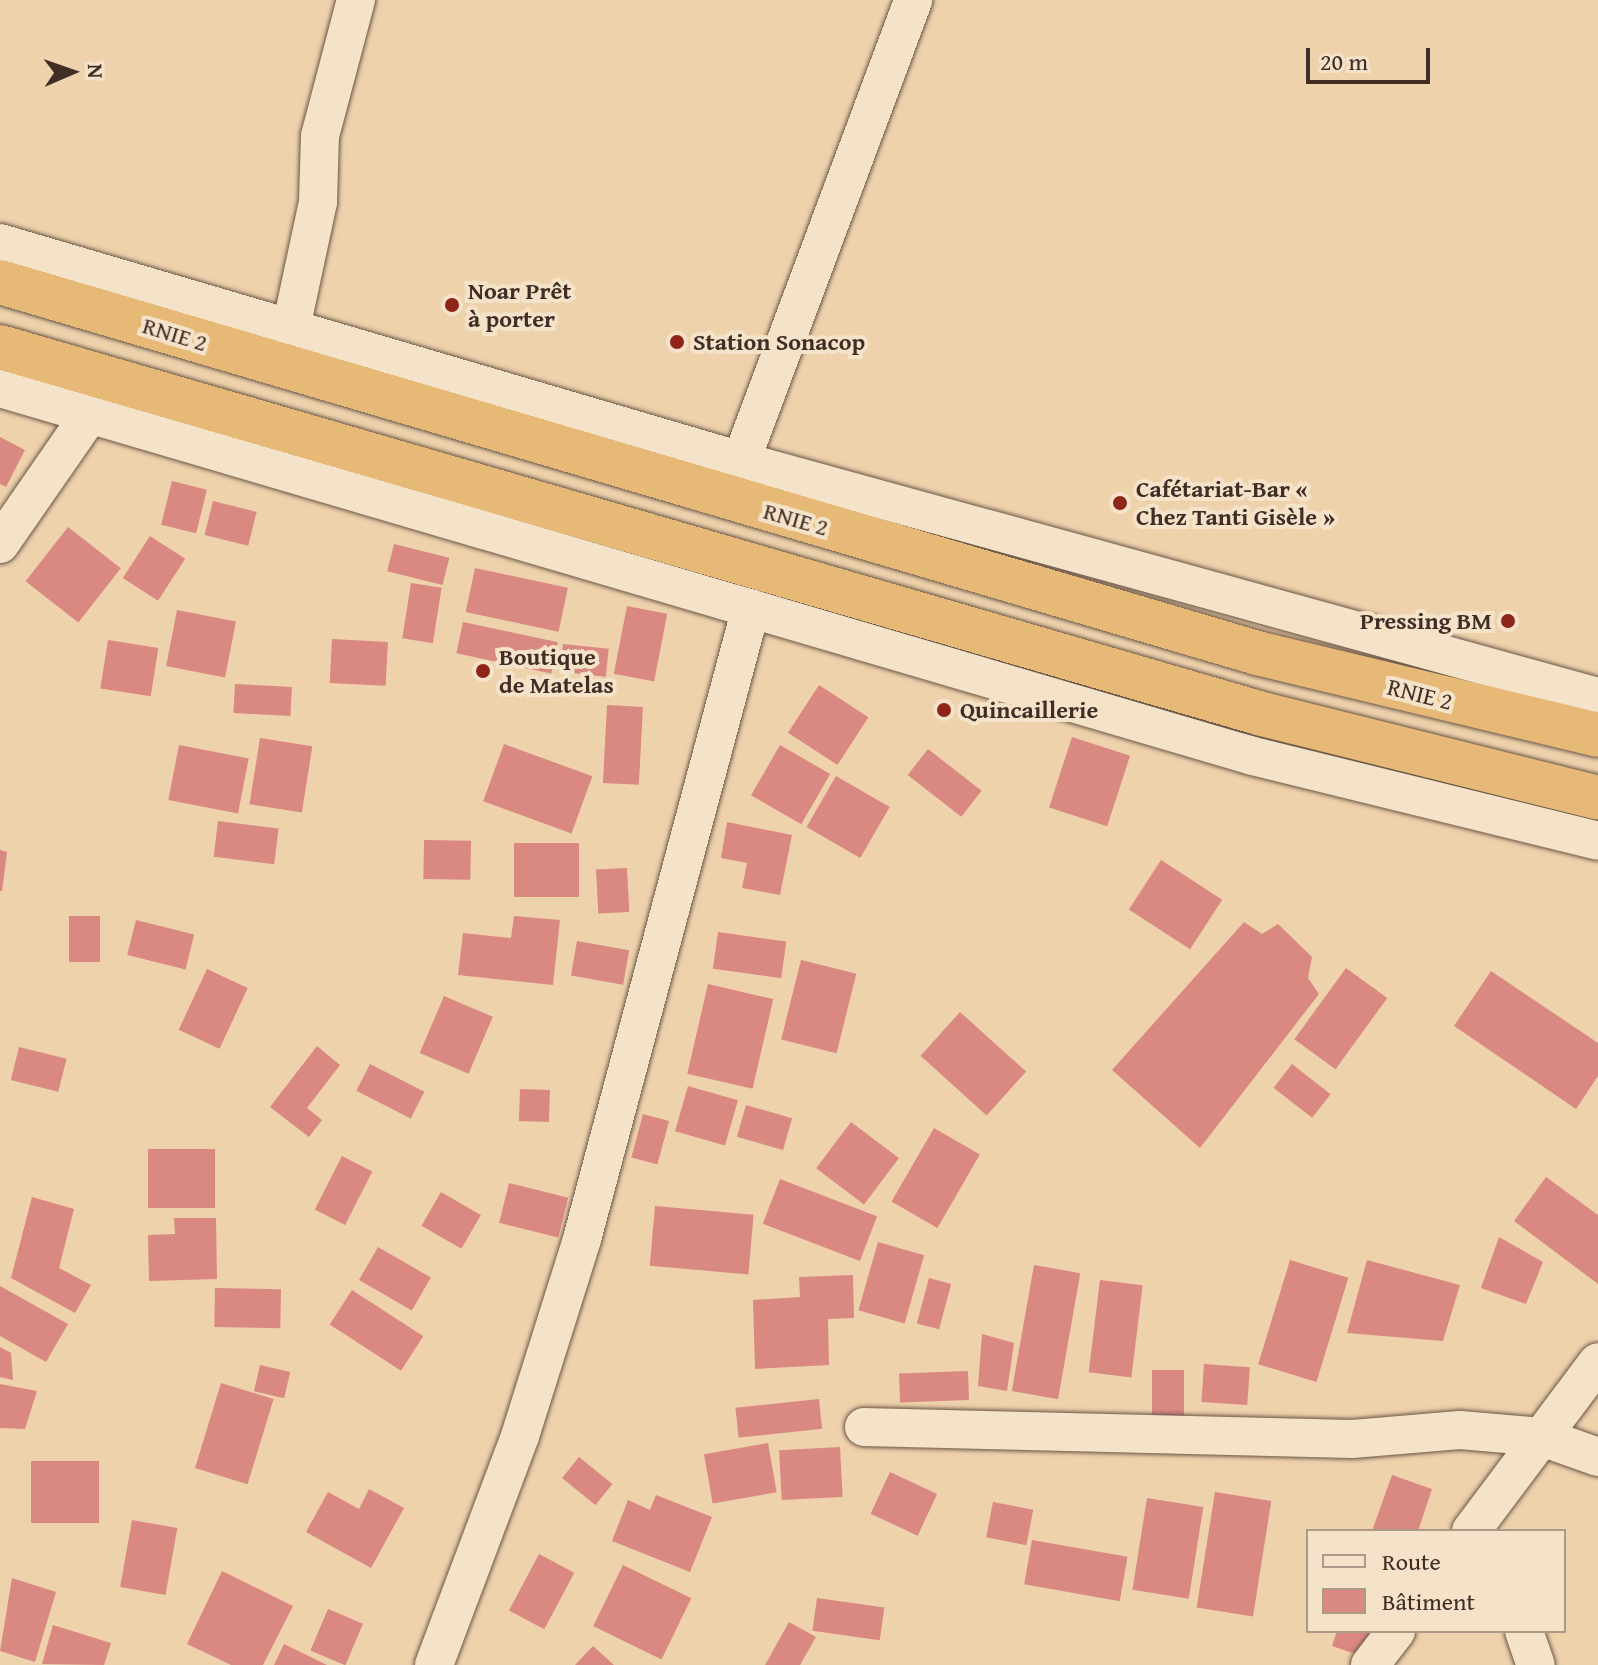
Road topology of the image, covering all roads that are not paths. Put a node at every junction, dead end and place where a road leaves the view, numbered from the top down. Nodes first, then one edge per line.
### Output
1 (356, 0) edge
2 (913, 0) edge
3 (0, 243) edge
4 (0, 282) edge
5 (291, 328) junction
6 (0, 347) edge
7 (0, 388) edge
8 (90, 414) junction
9 (741, 461) junction
10 (0, 544) edge
11 (751, 608) junction
12 (1598, 697) edge
13 (1598, 735) edge
14 (1598, 798) edge
15 (1598, 841) edge
16 (1598, 1362) edge
17 (864, 1427) dead end
18 (1542, 1437) junction
19 (1598, 1457) edge
20 (1480, 1526) edge
21 (1394, 1633) edge
22 (1525, 1633) edge
23 (434, 1665) edge
24 (1370, 1665) edge
25 (1536, 1665) edge

1 - 5 street
2 - 9 street
3 - 5 street
4 - 13 highway, RNIE 2 / RNIE 2
5 - 9 street
6 - 14 highway
7 - 8 street
8 - 10 street
8 - 11 street
9 - 12 street
11 - 15 street
11 - 23 street
16 - 18 street
17 - 18 street
18 - 19 street
18 - 20 street
21 - 24 street
22 - 25 street

